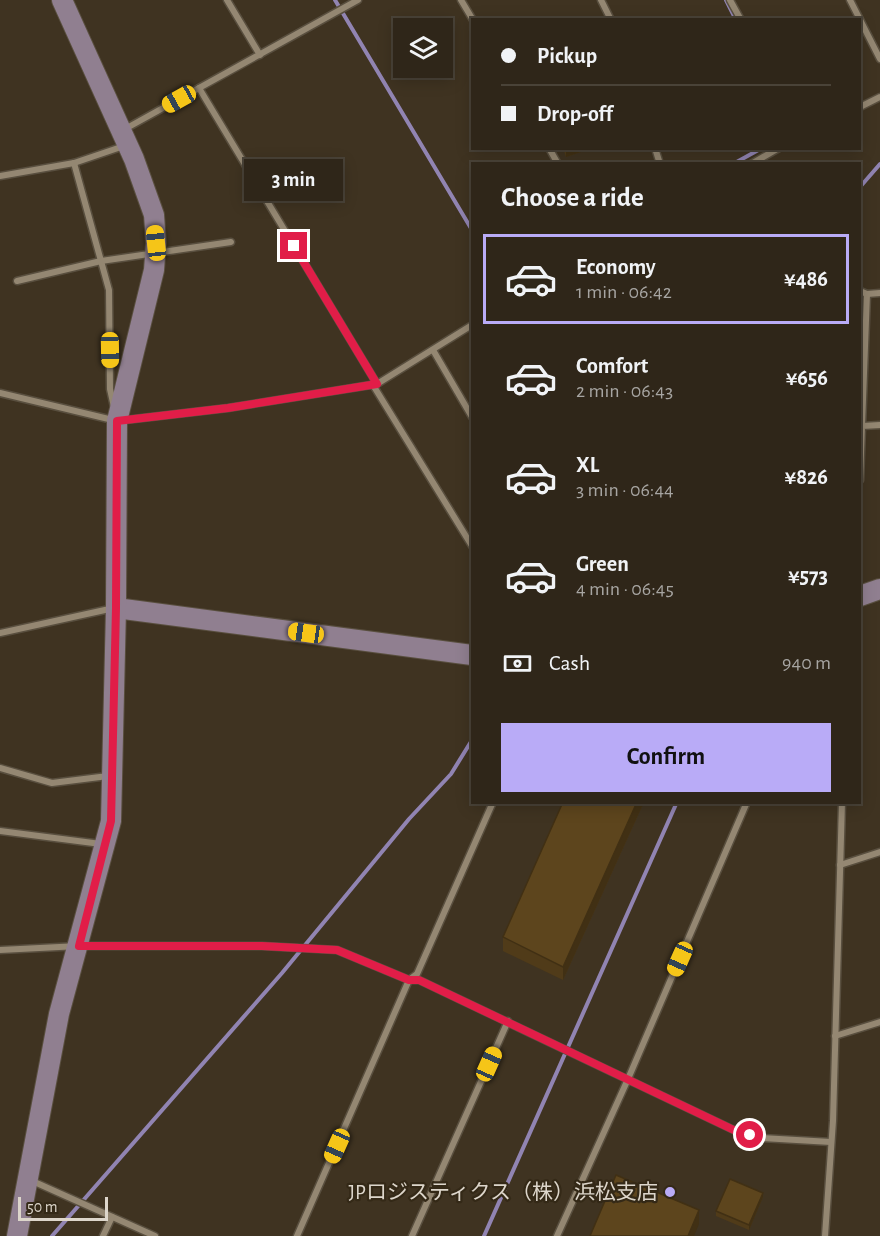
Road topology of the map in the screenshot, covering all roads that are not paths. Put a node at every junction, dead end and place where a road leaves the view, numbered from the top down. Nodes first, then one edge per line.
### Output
1 (62, 0) edge
2 (227, 0) edge
3 (358, 0) edge
4 (461, 0) edge
5 (601, 0) edge
6 (730, 0) edge
7 (850, 0) edge
8 (472, 18) edge
9 (610, 18) edge
10 (740, 18) edge
11 (859, 18) edge
12 (861, 22) edge
13 (260, 55) junction
14 (880, 59) edge
15 (199, 88) junction
16 (880, 97) edge
17 (861, 106) edge
18 (124, 138) junction
19 (776, 150) edge
20 (754, 162) edge
21 (74, 163) junction
22 (0, 176) edge
23 (231, 242) dead end
24 (156, 253) junction
25 (101, 261) junction
26 (17, 281) dead end
27 (861, 291) edge
28 (880, 293) edge
29 (867, 294) junction
30 (471, 326) edge
31 (433, 350) junction
32 (375, 384) junction
33 (0, 393) edge
34 (471, 415) edge
35 (117, 421) junction
36 (880, 425) edge
37 (862, 426) junction
38 (861, 453) edge
39 (471, 544) edge
40 (880, 589) edge
41 (861, 596) edge
42 (116, 608) junction
43 (1, 633) edge
44 (0, 641) edge
45 (471, 655) edge
46 (0, 768) edge
47 (112, 775) junction
48 (492, 804) edge
49 (746, 804) edge
50 (842, 804) edge
51 (0, 831) edge
52 (105, 845) junction
53 (880, 852) edge
54 (840, 865) junction
55 (79, 946) junction
56 (0, 950) edge
57 (409, 980) junction
58 (508, 1021) junction
59 (880, 1022) edge
60 (835, 1036) junction
61 (628, 1079) junction
62 (831, 1142) junction
63 (28, 1180) junction
64 (112, 1217) junction
65 (17, 1236) edge
66 (103, 1236) edge
67 (155, 1236) edge
68 (297, 1236) edge
69 (412, 1236) edge
70 (557, 1236) edge
71 (825, 1236) edge

1 - 18 street
2 - 13 street
3 - 13 street
4 - 8 street
5 - 9 street
6 - 10 street
7 - 11 street
12 - 14 street
13 - 15 street
15 - 18 street
15 - 32 street
16 - 17 street
18 - 21 street
18 - 24 street
19 - 20 street
21 - 22 street
21 - 25 street
23 - 24 street
24 - 25 street
24 - 35 street
25 - 26 street
25 - 35 street
27 - 29 street
28 - 29 street
29 - 37 street
30 - 31 street
31 - 32 street
31 - 34 street
32 - 35 street
32 - 39 street
33 - 35 street
35 - 42 street
36 - 37 street
37 - 38 street
40 - 41 street
42 - 43 street
42 - 45 street
42 - 47 street
43 - 44 street
46 - 47 street
47 - 52 street
48 - 57 street
49 - 61 street
50 - 54 street
51 - 52 street
52 - 55 street
53 - 54 street
54 - 60 street
55 - 56 street
55 - 57 street
55 - 63 street
57 - 58 street
57 - 68 street
58 - 61 street
58 - 69 street
59 - 60 street
60 - 62 street
61 - 62 street
61 - 70 street
62 - 71 street
63 - 64 street
63 - 65 street
64 - 66 street
64 - 67 street

